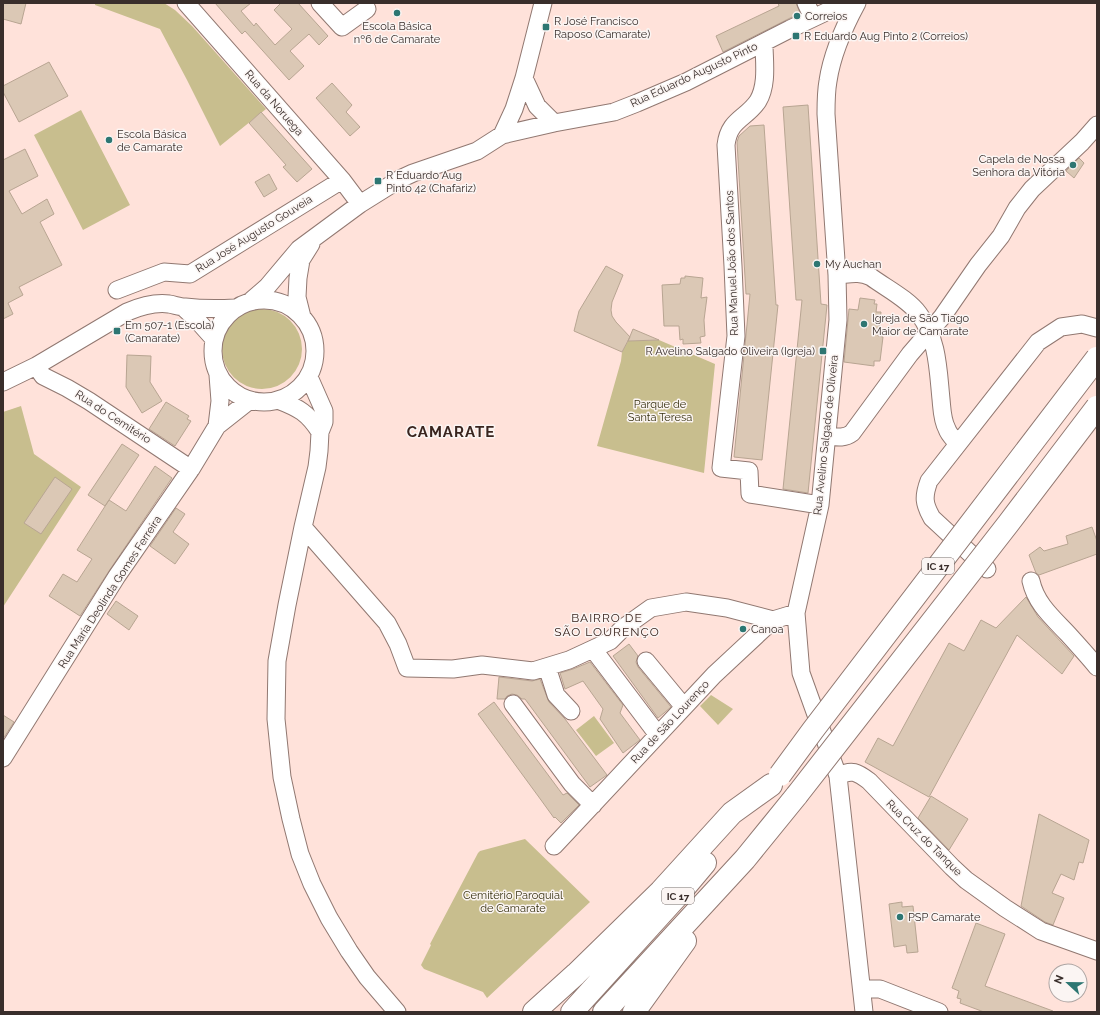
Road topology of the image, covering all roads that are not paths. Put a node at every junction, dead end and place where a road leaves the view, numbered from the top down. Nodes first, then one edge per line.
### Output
1 (186, 3) edge
2 (320, 3) edge
3 (543, 3) edge
4 (855, 8) edge
5 (367, 9) dead end
6 (810, 10) edge
7 (764, 43) junction
8 (524, 78) junction
9 (554, 123) junction
10 (1097, 125) edge
11 (502, 135) junction
12 (342, 180) junction
13 (360, 204) junction
14 (314, 238) junction
15 (837, 275) junction
16 (117, 290) dead end
17 (252, 300) junction
18 (183, 307) junction
19 (235, 308) junction
20 (302, 317) junction
21 (1097, 328) edge
22 (929, 332) junction
23 (214, 339) junction
24 (1097, 358) edge
25 (36, 366) junction
26 (218, 375) junction
27 (309, 377) junction
28 (3, 382) edge
29 (250, 400) junction
30 (278, 400) junction
31 (1097, 407) edge
32 (218, 426) junction
33 (320, 432) junction
34 (827, 436) junction
35 (958, 444) junction
36 (191, 469) junction
37 (820, 505) junction
38 (303, 527) junction
39 (987, 569) dead end
40 (1031, 581) dead end
41 (796, 613) junction
42 (773, 620) junction
43 (593, 649) junction
44 (646, 661) dead end
45 (547, 666) junction
46 (1097, 667) edge
47 (513, 704) dead end
48 (684, 707) junction
49 (571, 711) dead end
50 (658, 735) junction
51 (3, 758) edge
52 (838, 776) junction
53 (775, 780) junction
54 (592, 805) junction
55 (554, 846) dead end
56 (745, 860) junction
57 (1097, 951) edge
58 (862, 989) junction
59 (397, 1012) edge
60 (534, 1012) edge
61 (572, 1012) edge
62 (604, 1012) edge
63 (634, 1012) edge
64 (864, 1012) edge
65 (939, 1012) edge

1 - 12 street, Rua da Noruega
2 - 5 street
3 - 8 street
4 - 6 street, Rua Eduardo Augusto Pinto
4 - 15 street, Rua Avelino Salgado de Oliveira
6 - 7 street, Rua Eduardo Augusto Pinto
7 - 9 street, Rua Eduardo Augusto Pinto
7 - 37 street, Rua Manuel João dos Santos
8 - 9 street
8 - 11 street
9 - 11 street, Rua Eduardo Augusto Pinto
10 - 22 street
11 - 13 street
12 - 13 street, Rua da Noruega
12 - 16 street, Rua José Augusto Gouveia
13 - 14 street
14 - 17 street
14 - 20 street
15 - 22 street
15 - 34 street, Rua Avelino Salgado de Oliveira
17 - 19 street
17 - 20 street
18 - 19 street
18 - 23 street
18 - 25 street
19 - 23 street
20 - 27 street
21 - 35 street
22 - 34 street
22 - 35 street
23 - 26 street
24 - 53 highway, IC 17, bridge
25 - 28 street
25 - 36 street, Rua do Cemitério
26 - 29 street
26 - 32 street, Rua Maria Deolinda Gomes Ferreira
27 - 30 street
27 - 33 street
29 - 30 street
29 - 32 street, Rua Maria Deolinda Gomes Ferreira
30 - 33 street
31 - 56 highway, IC 17, bridge
32 - 36 street, Rua Maria Deolinda Gomes Ferreira
33 - 38 street
34 - 37 street, Rua Avelino Salgado de Oliveira
35 - 39 street
36 - 51 street, Rua Maria Deolinda Gomes Ferreira
37 - 41 street, Rua Avelino Salgado de Oliveira
38 - 45 street
38 - 59 street
40 - 46 street
41 - 42 street, Rua de São Lourenço
41 - 52 street, Rua Avelino Salgado de Oliveira
42 - 43 street
42 - 48 street, Rua de São Lourenço
43 - 45 street
43 - 50 street
44 - 48 street
45 - 49 street
47 - 54 street
48 - 50 street, Rua de São Lourenço
50 - 54 street, Rua de São Lourenço
52 - 57 street, Rua Cruz do Tanque
52 - 58 street, Rua Avelino Salgado de Oliveira
53 - 60 highway
53 - 61 highway, IC 17
54 - 55 street, Rua de São Lourenço
56 - 62 highway, IC 17
56 - 63 highway
58 - 64 street, Rua Avelino Salgado de Oliveira
58 - 65 street

